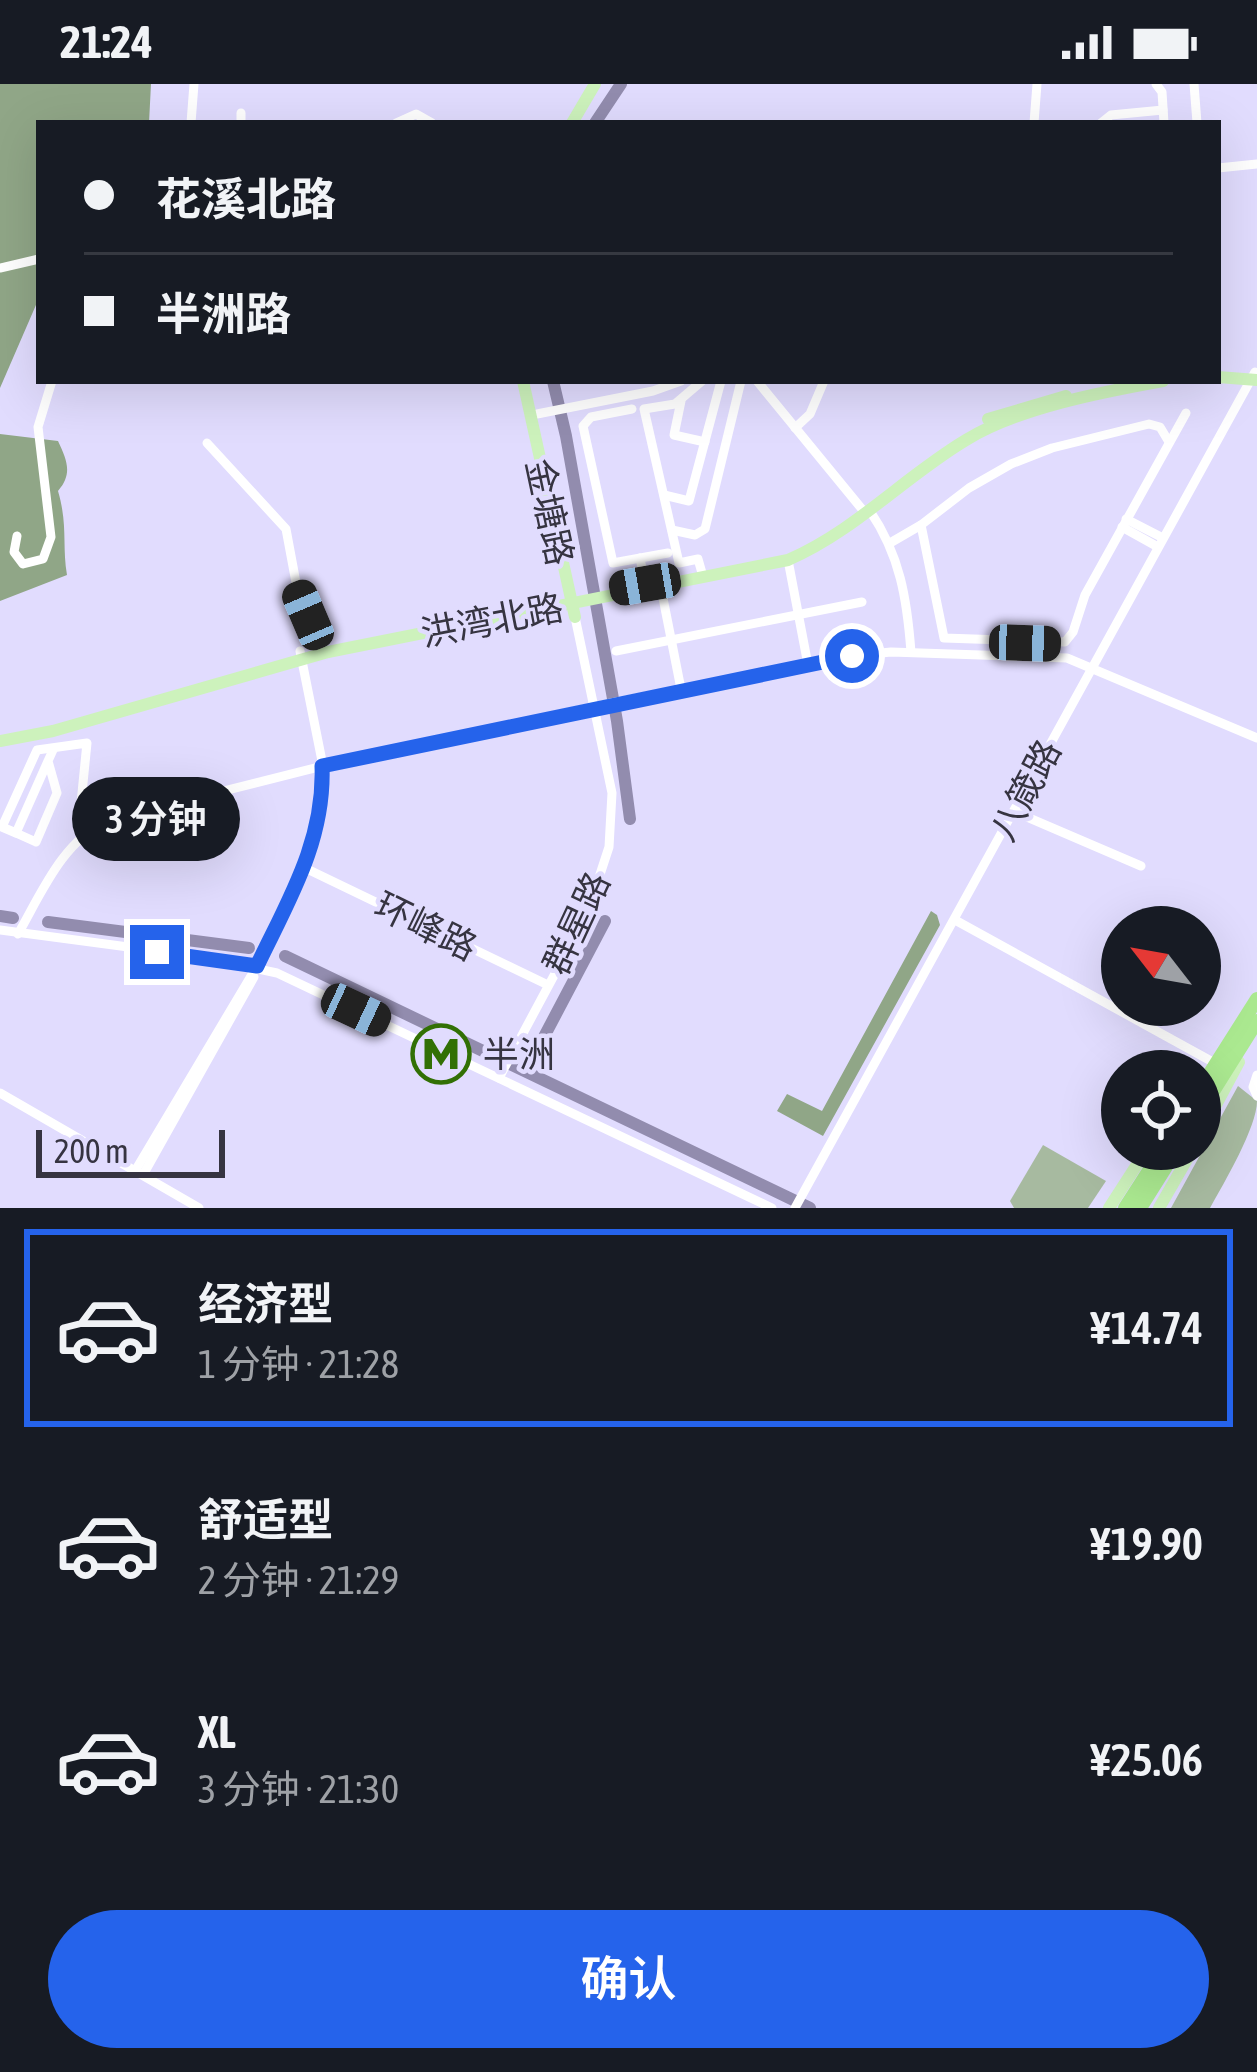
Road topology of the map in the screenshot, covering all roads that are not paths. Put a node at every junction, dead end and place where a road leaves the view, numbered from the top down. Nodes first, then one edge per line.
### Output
1 (194, 84) edge
2 (591, 84) edge
3 (1037, 84) edge
4 (1156, 84) edge
5 (1194, 84) edge
6 (1163, 110) junction
7 (191, 120) edge
8 (570, 120) edge
9 (1034, 120) edge
10 (1105, 120) edge
11 (1164, 120) edge
12 (1197, 120) edge
13 (1257, 164) edge
14 (1221, 168) edge
15 (36, 260) edge
16 (0, 268) edge
17 (1221, 374) edge
18 (1255, 376) edge
19 (51, 384) edge
20 (527, 384) edge
21 (527, 384) edge
22 (674, 384) edge
23 (678, 384) edge
24 (698, 384) edge
25 (720, 384) edge
26 (741, 384) edge
27 (759, 384) edge
28 (823, 384) edge
29 (1113, 384) edge
30 (1151, 384) edge
31 (676, 403) junction
32 (632, 409) dead end
33 (1186, 413) dead end
34 (537, 414) junction
35 (795, 428) junction
36 (705, 442) junction
37 (1169, 442) junction
38 (207, 443) dead end
39 (664, 495) junction
40 (866, 512) junction
41 (1124, 523) junction
42 (922, 525) junction
43 (672, 530) junction
44 (17, 536) dead end
45 (1160, 542) junction
46 (890, 543) junction
47 (668, 554) dead end
48 (640, 558) junction
49 (788, 560) junction
50 (702, 573) junction
51 (645, 584) junction
52 (661, 588) junction
53 (596, 597) junction
54 (862, 602) dead end
55 (572, 605) junction
56 (798, 615) junction
57 (671, 640) junction
58 (322, 646) junction
59 (990, 647) junction
60 (616, 652) dead end
61 (911, 652) junction
62 (300, 655) junction
63 (808, 665) junction
64 (1091, 666) junction
65 (681, 689) junction
66 (593, 707) junction
67 (0, 738) edge
68 (1257, 738) edge
69 (51, 756) junction
70 (322, 766) junction
71 (1015, 812) junction
72 (80, 813) dead end
73 (1141, 866) dead end
74 (305, 868) junction
75 (956, 920) junction
76 (0, 930) edge
77 (18, 934) junction
78 (257, 966) junction
79 (548, 985) junction
80 (1257, 995) edge
81 (1257, 1022) edge
82 (1257, 1033) edge
83 (1193, 1050) edge
84 (1218, 1050) edge
85 (1221, 1054) edge
86 (1257, 1075) edge
87 (500, 1078) junction
88 (1221, 1079) edge
89 (0, 1093) edge
90 (1257, 1096) edge
91 (1221, 1097) edge
92 (1134, 1170) edge
93 (1156, 1170) edge
94 (1161, 1170) edge
95 (1181, 1170) edge
96 (139, 1173) junction
97 (798, 1204) edge
98 (1160, 1207) edge
99 (199, 1208) edge
100 (772, 1208) edge
101 (1108, 1208) edge
102 (1126, 1208) edge
103 (1140, 1208) edge

1 - 7 street
2 - 8 main road
3 - 9 street
4 - 6 street
5 - 12 street
6 - 10 street
6 - 11 street
13 - 14 street
15 - 16 street
17 - 18 main road
18 - 45 street, 八箴路
19 - 44 street
20 - 34 main road, 金塘路
21 - 55 main road, 金塘路
22 - 34 street
23 - 31 street
24 - 31 street
25 - 36 street
26 - 43 street
27 - 35 street
28 - 35 street
29 - 40 main road, 洪湾北路
30 - 40 main road, 洪湾北路
31 - 36 street
31 - 39 street
32 - 48 street
33 - 37 street
34 - 55 main road, 金塘路
35 - 40 street
36 - 39 street
37 - 41 street
37 - 42 street
38 - 58 street
39 - 43 street
40 - 46 street
40 - 49 main road, 洪湾北路
40 - 50 main road, 洪湾北路
41 - 45 street
41 - 59 street
42 - 46 street
42 - 59 street
43 - 50 street
45 - 64 street, 八箴路
46 - 61 street
47 - 48 street
48 - 51 street
49 - 52 main road, 洪湾北路
49 - 56 street
50 - 51 main road, 洪湾北路
51 - 53 main road, 洪湾北路
52 - 53 main road, 洪湾北路
52 - 57 street
53 - 55 main road, 洪湾北路
54 - 56 street
55 - 58 main road, 洪湾北路
55 - 62 main road, 洪湾北路
55 - 66 street, 群星路
56 - 57 street
56 - 63 street
57 - 60 street
57 - 65 street
58 - 62 main road, 洪湾北路
59 - 61 street
59 - 64 street
61 - 63 street
62 - 67 main road, 洪湾北路
62 - 70 street
63 - 65 street
64 - 68 street
64 - 71 street, 八箴路
65 - 66 street
66 - 70 street
66 - 79 street, 群星路
69 - 69 street
69 - 72 street
70 - 74 street
70 - 77 street
71 - 73 street
71 - 75 street, 八箴路
74 - 78 street
74 - 79 street, 环峰路
75 - 83 street
75 - 97 street, 八箴路
76 - 77 street
77 - 78 street
78 - 87 street
78 - 96 street
79 - 87 street, 群星路
80 - 84 main road
80 - 85 highway
81 - 88 highway
82 - 91 main road
86 - 90 street
87 - 100 street
89 - 96 street
92 - 101 main road
93 - 102 highway
94 - 103 highway
95 - 98 main road
96 - 99 street

